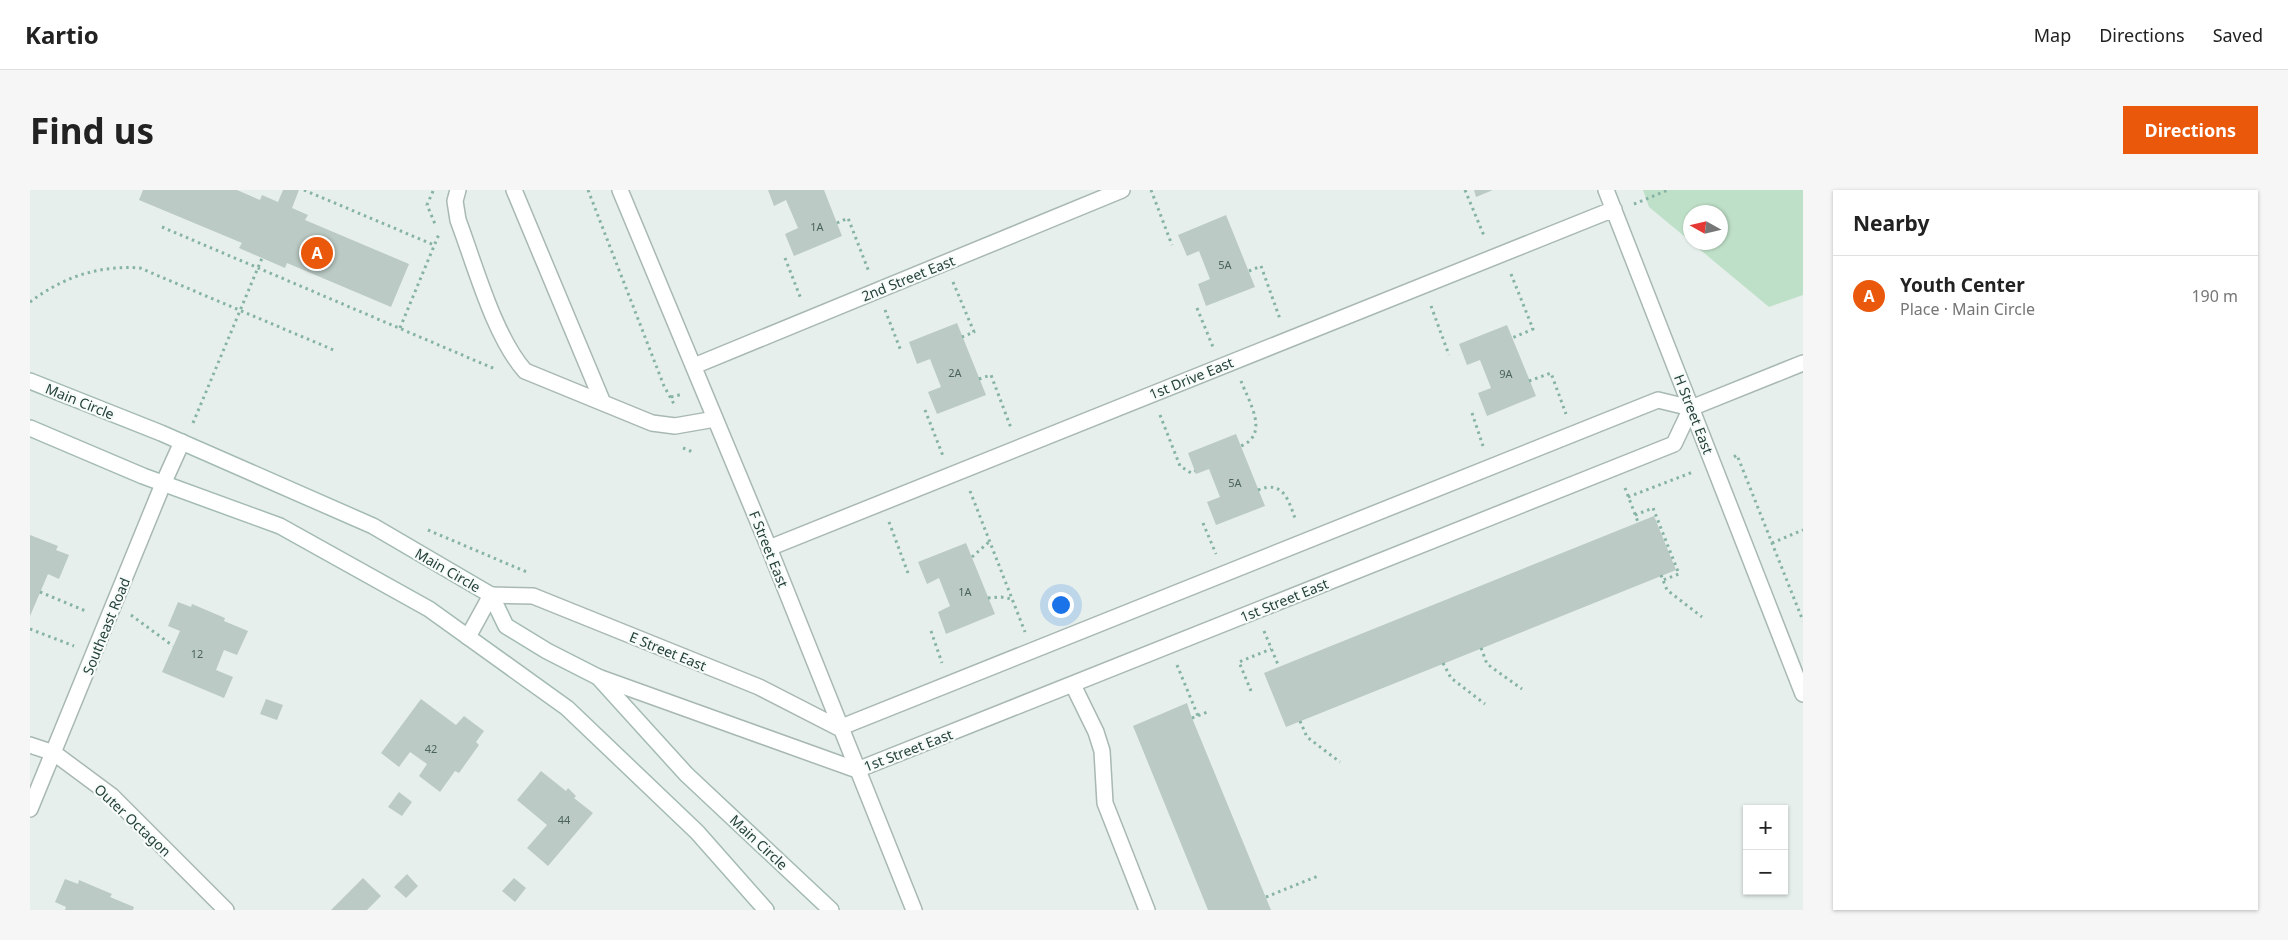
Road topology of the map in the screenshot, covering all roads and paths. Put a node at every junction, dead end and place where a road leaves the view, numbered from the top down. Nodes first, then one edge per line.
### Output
1 (304, 190) edge
2 (458, 190) edge
3 (514, 190) edge
4 (588, 190) edge
5 (620, 190) edge
6 (1122, 190) edge
7 (1151, 190) edge
8 (1465, 190) edge
9 (1606, 190) edge
10 (1668, 190) edge
11 (1614, 210) junction
12 (837, 223) dead end
13 (162, 227) dead end
14 (439, 234) dead end
15 (434, 245) junction
16 (1172, 245) dead end
17 (1498, 256) junction
18 (262, 258) dead end
19 (785, 258) dead end
20 (945, 262) junction
21 (258, 268) junction
22 (1248, 271) dead end
23 (1424, 285) junction
24 (877, 290) junction
25 (30, 302) edge
26 (1197, 308) dead end
27 (240, 310) junction
28 (808, 318) junction
29 (400, 328) junction
30 (962, 337) dead end
31 (1512, 338) dead end
32 (1288, 340) junction
33 (336, 351) dead end
34 (901, 351) dead end
35 (1449, 355) dead end
36 (1803, 363) edge
37 (1227, 364) junction
38 (694, 366) junction
39 (500, 370) dead end
40 (979, 380) dead end
41 (30, 381) edge
42 (1529, 381) dead end
43 (1151, 394) junction
44 (604, 403) junction
45 (1691, 408) junction
46 (925, 410) dead end
47 (1472, 413) dead end
48 (715, 419) junction
49 (682, 424) junction
50 (30, 428) edge
51 (190, 429) dead end
52 (1574, 434) junction
53 (182, 442) junction
54 (678, 446) dead end
55 (1241, 446) dead end
56 (1019, 448) junction
57 (1714, 464) junction
58 (1491, 467) junction
59 (1617, 467) junction
60 (1195, 471) dead end
61 (956, 473) junction
62 (162, 484) junction
63 (1258, 490) dead end
64 (1628, 497) junction
65 (882, 503) junction
66 (1635, 515) junction
67 (1638, 522) dead end
68 (1203, 523) dead end
69 (426, 529) dead end
70 (1803, 530) edge
71 (989, 541) junction
72 (1304, 542) junction
73 (1772, 543) junction
74 (769, 548) junction
75 (972, 557) dead end
76 (908, 573) dead end
77 (1224, 574) junction
78 (1661, 575) dead end
79 (536, 576) dead end
80 (1663, 580) junction
81 (40, 592) dead end
82 (491, 595) junction
83 (988, 598) dead end
84 (1012, 599) junction
85 (115, 603) junction
86 (1256, 612) junction
87 (1702, 617) dead end
88 (108, 620) junction
89 (1803, 621) edge
90 (30, 629) edge
91 (930, 631) dead end
92 (468, 637) junction
93 (173, 646) dead end
94 (1169, 646) junction
95 (1481, 648) dead end
96 (1271, 649) junction
97 (1032, 651) junction
98 (94, 653) junction
99 (1443, 663) dead end
100 (1279, 667) dead end
101 (598, 677) junction
102 (950, 684) junction
103 (1073, 685) junction
104 (1522, 689) dead end
105 (1251, 691) dead end
106 (1803, 694) edge
107 (1485, 704) dead end
108 (1210, 710) dead end
109 (1198, 716) junction
110 (1192, 718) dead end
111 (1300, 721) dead end
112 (839, 728) junction
113 (30, 745) edge
114 (54, 753) junction
115 (1340, 762) dead end
116 (856, 770) junction
117 (30, 809) edge
118 (1318, 876) dead end
119 (1266, 897) dead end
120 (226, 910) edge
121 (766, 910) edge
122 (831, 910) edge
123 (914, 910) edge
124 (1147, 910) edge

1 - 15 path
2 - 44 street
3 - 44 street
4 - 49 path
5 - 38 street, F Street East
6 - 20 street, 2nd Street East
7 - 16 path
8 - 17 path
9 - 11 street, H Street East
10 - 11 path
11 - 17 street, 1st Drive East
11 - 45 street, H Street East
12 - 24 path
13 - 21 path
14 - 15 path
15 - 29 path
17 - 23 street, 1st Drive East
17 - 31 path
18 - 21 path
19 - 28 path
20 - 24 street, 2nd Street East
20 - 30 path
21 - 27 path
21 - 29 path
22 - 32 path
23 - 32 street, 1st Drive East
23 - 35 path
24 - 28 street, 2nd Street East
24 - 34 path
25 - 27 path
26 - 37 path
27 - 33 path
27 - 51 path
28 - 38 street, 2nd Street East
29 - 39 path
32 - 37 street, 1st Drive East
36 - 45 street
37 - 43 street, 1st Drive East
37 - 55 path
38 - 48 street, F Street East
40 - 56 path
41 - 53 street, Main Circle
42 - 52 path
43 - 56 street, 1st Drive East
43 - 60 path
44 - 49 street
45 - 52 street
45 - 57 street, H Street East
45 - 59 street, 1st Street East
46 - 61 path
47 - 58 path
48 - 49 street
48 - 74 street, F Street East
49 - 54 path
50 - 62 street
52 - 58 street
53 - 62 street, Southeast Road
53 - 82 street, Main Circle
56 - 61 street, 1st Drive East
57 - 64 path
57 - 73 path
57 - 106 street, H Street East
58 - 72 street
59 - 64 path
59 - 86 street, 1st Street East
61 - 65 street, 1st Drive East
61 - 71 path
62 - 85 street, Southeast Road
62 - 92 street
63 - 72 path
64 - 66 path
65 - 74 street, 1st Drive East
65 - 76 path
66 - 67 path
66 - 80 path
68 - 77 path
69 - 79 path
70 - 73 path
71 - 75 path
71 - 84 path
72 - 77 street
73 - 89 path
74 - 112 street, F Street East
77 - 97 street
78 - 80 path
80 - 87 path
81 - 88 path
82 - 92 street
82 - 101 street, Main Circle
82 - 112 street, E Street East
83 - 84 path
84 - 97 path
85 - 88 street, Southeast Road
85 - 93 path
86 - 94 street, 1st Street East
86 - 96 path
88 - 98 street, Southeast Road
90 - 98 path
91 - 102 path
92 - 121 street
94 - 103 street, 1st Street East
94 - 109 path
95 - 104 path
96 - 100 path
96 - 105 path
97 - 102 street
98 - 114 street, Southeast Road
99 - 107 path
101 - 116 street
101 - 122 street, Main Circle
102 - 112 street
103 - 116 street, 1st Street East
103 - 124 street
108 - 109 path
109 - 110 path
111 - 115 path
112 - 116 street, F Street East
113 - 114 street, Outer Octagon
114 - 117 street, Southeast Road
114 - 120 street, Outer Octagon
116 - 123 street, F Street East
118 - 119 path

